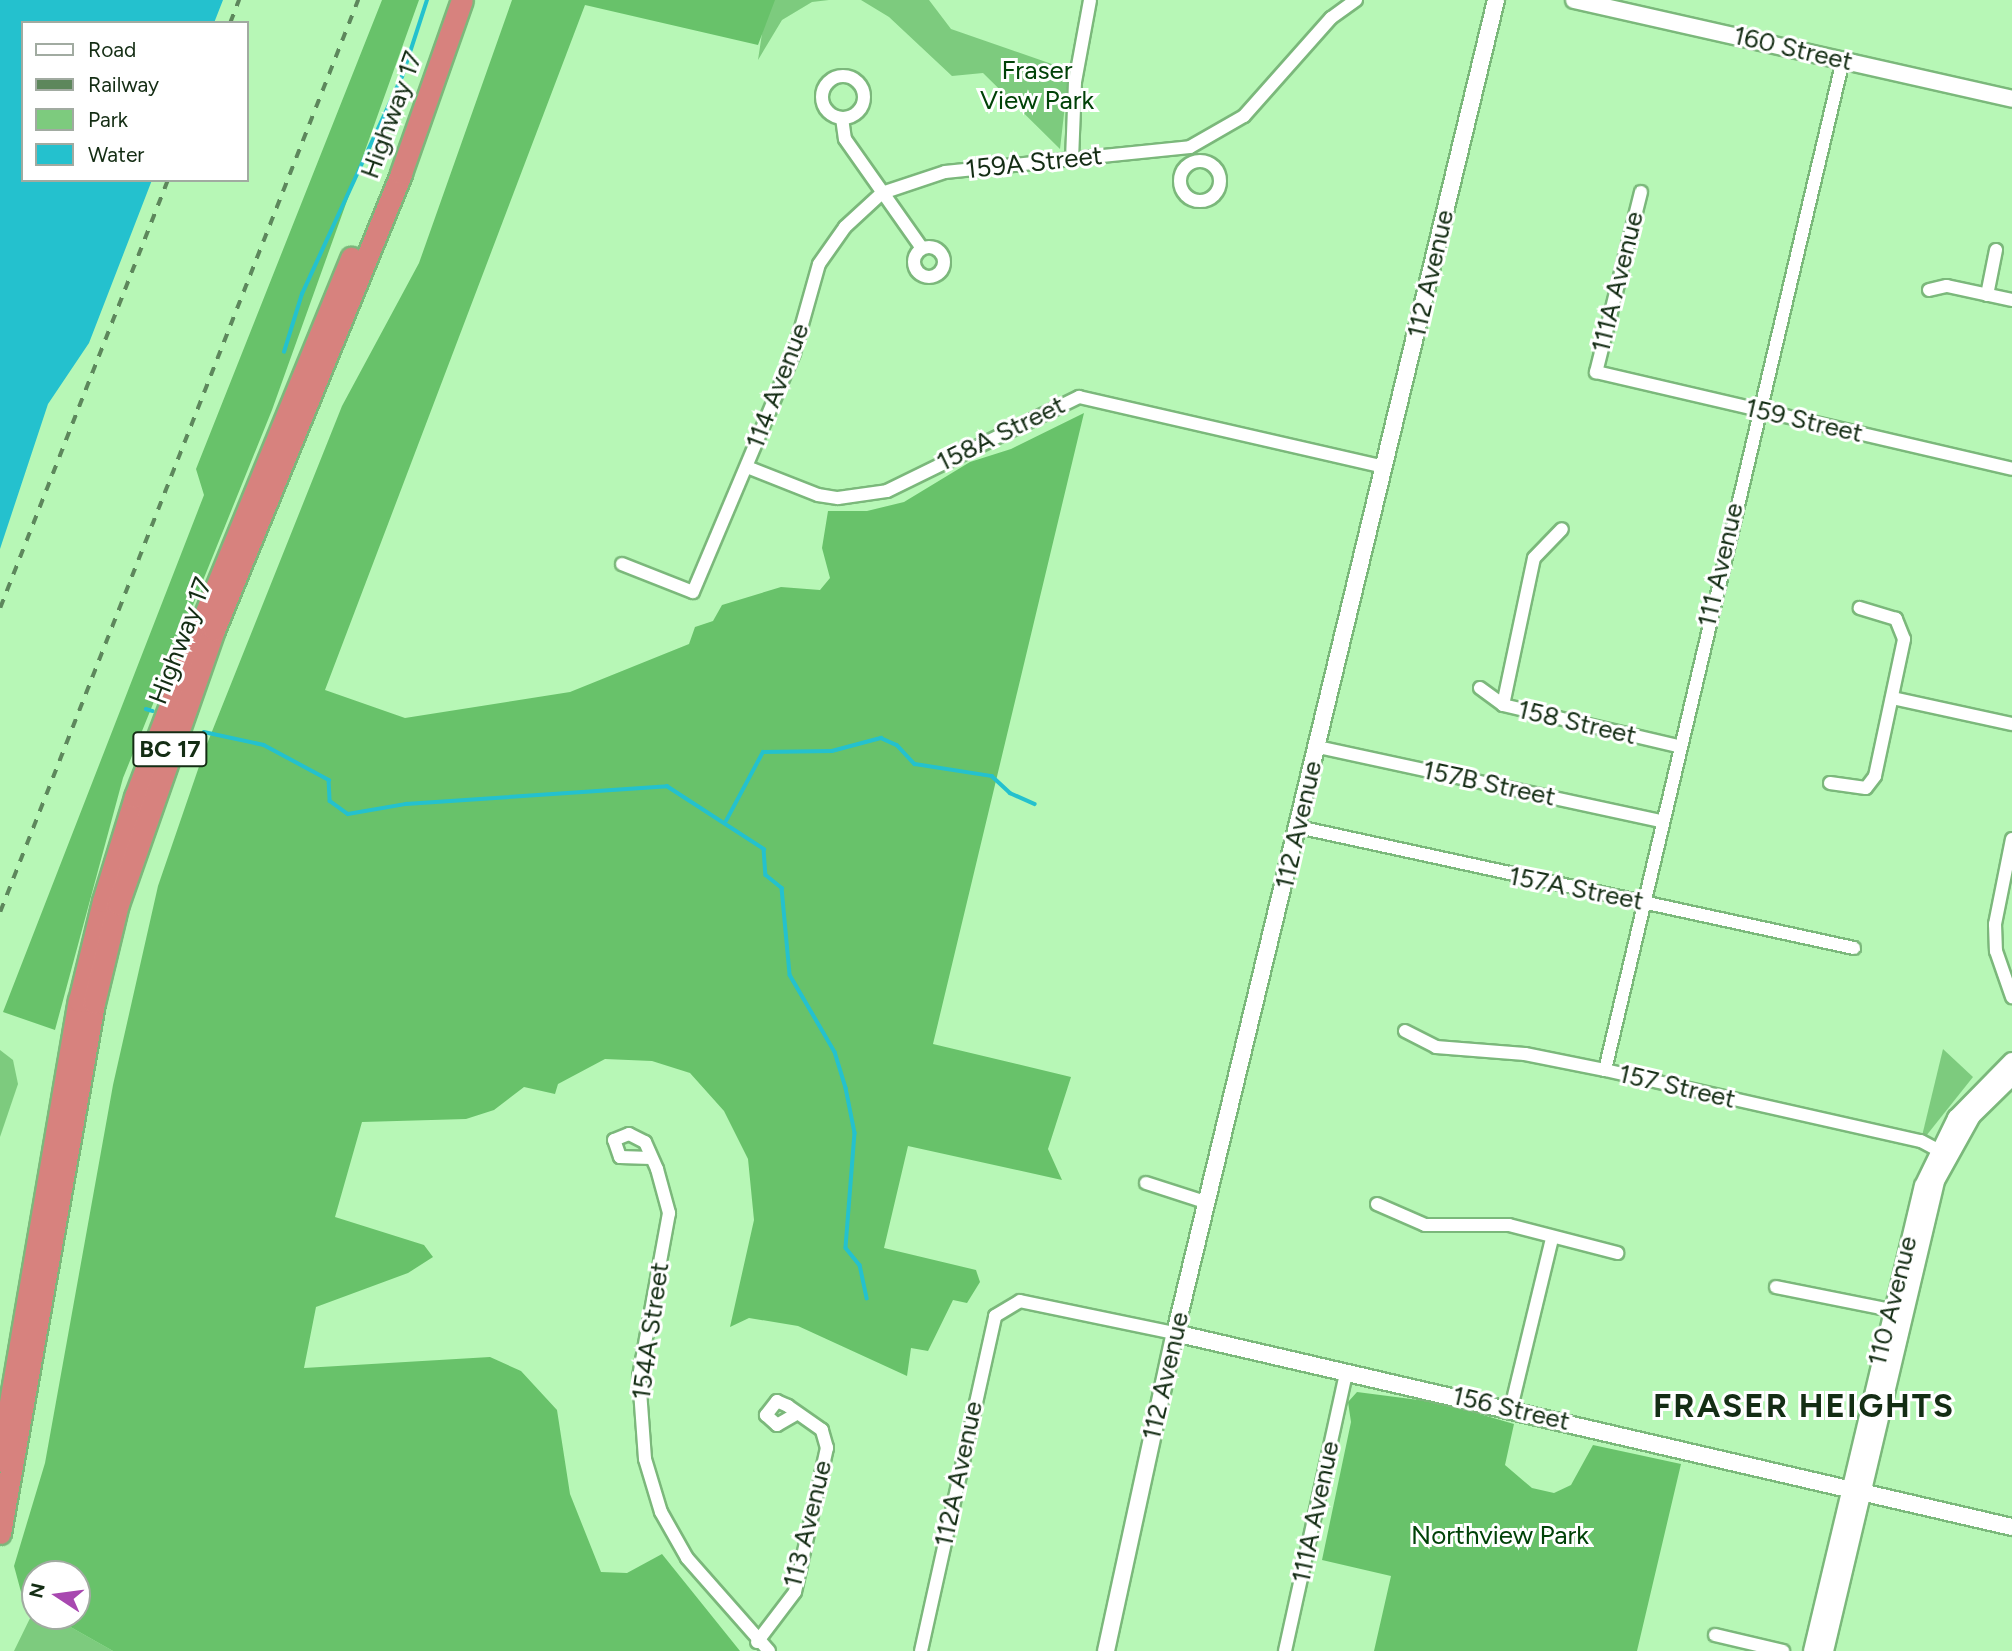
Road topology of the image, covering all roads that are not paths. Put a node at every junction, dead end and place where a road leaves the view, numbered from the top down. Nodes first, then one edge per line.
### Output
1 (447, 0) edge
2 (462, 0) edge
3 (1090, 0) edge
4 (1356, 0) edge
5 (1496, 0) edge
6 (1574, 0) edge
7 (1843, 60) junction
8 (2012, 99) edge
9 (842, 118) dead end
10 (1190, 147) junction
11 (1072, 160) junction
12 (1192, 163) dead end
13 (1641, 192) dead end
14 (882, 193) junction
15 (922, 248) dead end
16 (1996, 250) dead end
17 (1929, 290) dead end
18 (1987, 295) junction
19 (2012, 300) edge
20 (1596, 372) joint
21 (1758, 411) junction
22 (747, 467) junction
23 (1385, 467) junction
24 (2012, 469) edge
25 (1562, 529) dead end
26 (622, 564) dead end
27 (1860, 608) dead end
28 (1480, 688) dead end
29 (1892, 698) junction
30 (1503, 705) junction
31 (2012, 724) edge
32 (1678, 746) junction
33 (1318, 747) junction
34 (1830, 783) dead end
35 (1661, 821) junction
36 (1298, 827) junction
37 (2012, 839) edge
38 (1642, 904) junction
39 (1854, 948) dead end
40 (2012, 997) edge
41 (1405, 1031) dead end
42 (2012, 1061) edge
43 (1605, 1070) junction
44 (2012, 1077) edge
45 (1942, 1152) junction
46 (651, 1158) dead end
47 (1146, 1183) dead end
48 (1208, 1203) junction
49 (1377, 1204) dead end
50 (1552, 1238) junction
51 (1617, 1253) dead end
52 (1776, 1287) dead end
53 (1009, 1304) joint
54 (1891, 1310) junction
55 (1175, 1333) junction
56 (1346, 1373) junction
57 (1886, 1385) junction
58 (1511, 1408) junction
59 (794, 1415) dead end
60 (0, 1461) edge
61 (1854, 1491) junction
62 (2012, 1527) edge
63 (0, 1534) edge
64 (1715, 1635) dead end
65 (758, 1646) edge
66 (769, 1651) edge
67 (921, 1651) edge
68 (1106, 1651) edge
69 (1285, 1651) edge
70 (1783, 1651) edge
71 (1812, 1651) edge
72 (1825, 1651) edge

1 - 60 highway, Highway 17 / BC 17
2 - 63 highway, Highway 17 / BC 17
3 - 11 street
4 - 10 street, 159A Street
5 - 23 street, 112 Avenue
6 - 7 street, 160 Street
7 - 8 street, 160 Street
7 - 21 street, 111 Avenue
9 - 14 street
10 - 11 street, 159A Street
10 - 12 street
11 - 14 street, 159A Street
13 - 20 street, 111A Avenue
14 - 15 street
14 - 22 street, 114 Avenue
16 - 18 street
17 - 18 street
18 - 19 street
20 - 21 street, 159 Street
21 - 24 street, 159 Street
21 - 32 street, 111 Avenue
22 - 23 street, 158A Street
22 - 26 street, 114 Avenue
23 - 33 street, 112 Avenue
25 - 30 street
27 - 29 street
28 - 30 street, 158 Street
29 - 31 street
29 - 34 street
30 - 32 street, 158 Street
32 - 35 street, 111 Avenue
33 - 35 street, 157B Street
33 - 36 street, 112 Avenue
35 - 38 street, 111 Avenue
36 - 38 street, 157A Street
36 - 48 street, 112 Avenue
37 - 40 street
38 - 39 street, 157A Street
38 - 43 street, 111 Avenue
41 - 43 street, 157 Street
42 - 45 street, 110 Avenue
43 - 45 street, 157 Street
44 - 45 street, 110 Avenue
45 - 54 street, 110 Avenue
45 - 57 street, 110 Avenue
46 - 65 street, 154A Street
47 - 48 street
48 - 55 street, 112 Avenue
49 - 50 street
50 - 51 street
50 - 58 street
52 - 54 street
53 - 55 street, 156 Street
53 - 67 street, 112A Avenue
54 - 57 street
54 - 61 street, 110 Avenue
55 - 56 street, 156 Street
55 - 68 street, 112 Avenue
56 - 58 street, 156 Street
56 - 69 street, 111A Avenue
57 - 61 street, 110 Avenue
58 - 61 street, 156 Street
59 - 65 street, 113 Avenue
61 - 62 street, 156 Street
61 - 71 street, 110 Avenue
61 - 72 street, 110 Avenue
64 - 70 street
65 - 66 street, 154A Street

